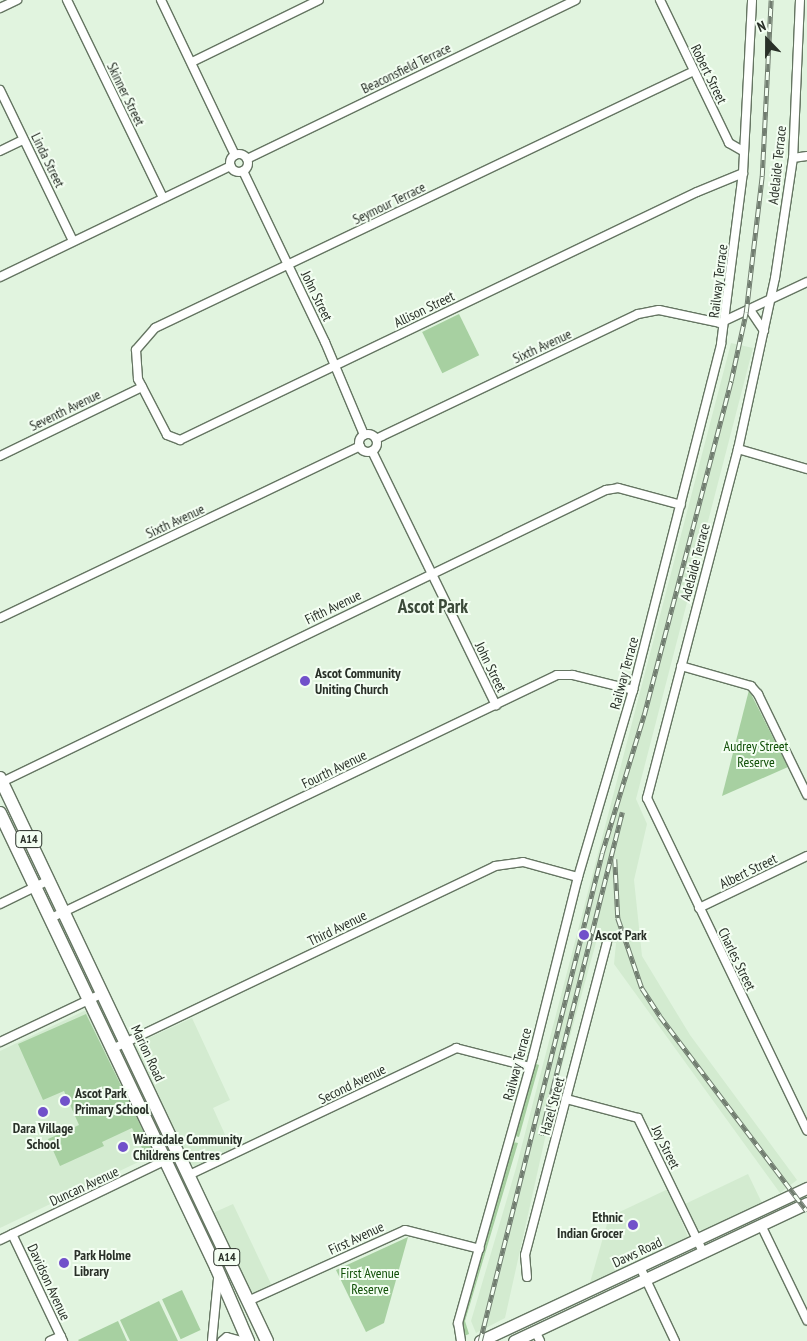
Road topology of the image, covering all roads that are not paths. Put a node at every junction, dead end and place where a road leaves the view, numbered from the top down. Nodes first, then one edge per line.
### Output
1 (17, 0) edge
2 (66, 0) edge
3 (162, 0) edge
4 (319, 0) edge
5 (576, 0) edge
6 (660, 0) edge
7 (752, 0) edge
8 (800, 0) edge
9 (0, 8) edge
10 (192, 62) junction
11 (694, 71) junction
12 (0, 90) edge
13 (23, 140) junction
14 (0, 151) edge
15 (743, 151) junction
16 (235, 155) junction
17 (807, 156) edge
18 (793, 158) junction
19 (247, 159) junction
20 (231, 166) junction
21 (243, 171) junction
22 (743, 174) junction
23 (163, 198) junction
24 (73, 241) junction
25 (288, 265) junction
26 (0, 277) edge
27 (807, 282) edge
28 (771, 299) junction
29 (750, 310) junction
30 (725, 322) junction
31 (764, 331) junction
32 (334, 366) junction
33 (142, 387) junction
34 (364, 435) junction
35 (376, 438) junction
36 (360, 446) junction
37 (738, 448) junction
38 (372, 451) junction
39 (0, 456) edge
40 (807, 467) edge
41 (681, 505) junction
42 (433, 573) junction
43 (0, 618) edge
44 (681, 666) junction
45 (633, 690) junction
46 (496, 705) junction
47 (1, 780) edge
48 (807, 795) edge
49 (647, 798) joint
50 (0, 813) edge
51 (807, 856) edge
52 (578, 877) junction
53 (49, 880) junction
54 (36, 886) junction
55 (0, 904) edge
56 (699, 908) junction
57 (64, 912) junction
58 (51, 918) junction
59 (607, 942) dead end
60 (103, 993) junction
61 (89, 1000) junction
62 (0, 1042) edge
63 (126, 1043) junction
64 (112, 1049) junction
65 (530, 1066) junction
66 (566, 1099) junction
67 (807, 1130) edge
68 (179, 1154) junction
69 (166, 1161) junction
70 (190, 1175) junction
71 (807, 1188) edge
72 (807, 1203) edge
73 (761, 1225) junction
74 (12, 1234) junction
75 (0, 1240) edge
76 (697, 1240) junction
77 (480, 1249) junction
78 (703, 1252) junction
79 (640, 1267) junction
80 (218, 1270) junction
81 (527, 1277) dead end
82 (646, 1280) junction
83 (248, 1301) junction
84 (807, 1320) edge
85 (537, 1336) edge
86 (62, 1338) edge
87 (50, 1341) edge
88 (212, 1341) edge
89 (222, 1341) edge
90 (241, 1341) edge
91 (248, 1341) edge
92 (267, 1341) edge
93 (461, 1341) edge
94 (480, 1341) edge
95 (514, 1341) edge
96 (675, 1341) edge

1 - 9 street
2 - 23 street, Skinner Street
3 - 10 street
4 - 10 street
5 - 19 street, Beaconsfield Terrace
6 - 11 street, Robert Street
7 - 15 street, Railway Terrace
8 - 18 street, Adelaide Terrace
10 - 16 street
11 - 15 street, Robert Street
11 - 25 street, Seymour Terrace
12 - 13 street, Linda Street
13 - 14 street
13 - 24 street, Linda Street
15 - 22 street, Railway Terrace
16 - 19 street
16 - 20 street
17 - 18 street
18 - 28 street, Adelaide Terrace
19 - 21 street
20 - 21 street
20 - 23 street
21 - 25 street, John Street
22 - 30 street, Railway Terrace
22 - 32 street, Allison Street
23 - 24 street
24 - 26 street
25 - 32 street, John Street
25 - 33 street, Seymour Terrace
27 - 28 street
28 - 29 street
28 - 31 street, Adelaide Terrace
29 - 30 street
29 - 31 street
30 - 35 street, Sixth Avenue
30 - 41 street, Railway Terrace
31 - 37 street, Adelaide Terrace
32 - 33 street, Allison Street
32 - 34 street, John Street
33 - 39 street, Seventh Avenue
34 - 35 street
34 - 36 street
35 - 38 street
36 - 38 street
36 - 43 street, Sixth Avenue
37 - 40 street
37 - 44 street, Adelaide Terrace
38 - 42 street, John Street
41 - 42 street, Fifth Avenue
41 - 45 street, Railway Terrace
42 - 46 street, John Street
42 - 47 street, Fifth Avenue
44 - 48 street
44 - 49 street, Adelaide Terrace
45 - 46 street, Fourth Avenue
45 - 52 street, Railway Terrace
46 - 57 street, Fourth Avenue
47 - 53 main road, Marion Road / A14
49 - 56 street, Charles Street
50 - 54 main road, A14
51 - 56 street, Albert Street
52 - 63 street, Third Avenue
52 - 65 street, Railway Terrace
53 - 54 street
53 - 57 main road, Marion Road / A14
54 - 55 street
54 - 58 main road, A14
56 - 67 street, Charles Street
57 - 58 street, Fourth Avenue
57 - 60 main road, Marion Road / A14
58 - 61 main road, A14
59 - 66 street, Hazel Street
60 - 61 street
60 - 63 main road, Marion Road / A14
61 - 62 street
61 - 64 main road, A14
63 - 64 street, Third Avenue
63 - 68 main road, Marion Road / A14
64 - 69 main road, A14
65 - 70 street, Second Avenue
65 - 77 street, Railway Terrace
66 - 76 street, Joy Street
66 - 81 street, Hazel Street
68 - 69 street, Duncan Avenue
68 - 70 main road, Marion Road / A14
69 - 74 street, Duncan Avenue
69 - 80 main road, A14
70 - 83 main road, Marion Road / A14
71 - 76 main road, Daws Road
72 - 73 main road, Daws Road
73 - 78 main road, Daws Road
73 - 84 street
74 - 75 street, Duncan Avenue
74 - 86 street, Davidson Avenue
76 - 78 street, Joy Street
76 - 79 main road, Daws Road
77 - 83 street, First Avenue
77 - 93 street, Railway Terrace
78 - 82 main road, Daws Road
79 - 82 street
79 - 94 main road, Daws Road
80 - 88 street
80 - 91 main road, A14
82 - 85 main road, Daws Road
82 - 96 street
83 - 92 main road, Marion Road / A14
85 - 95 main road, Daws Road
86 - 87 street
89 - 90 street

